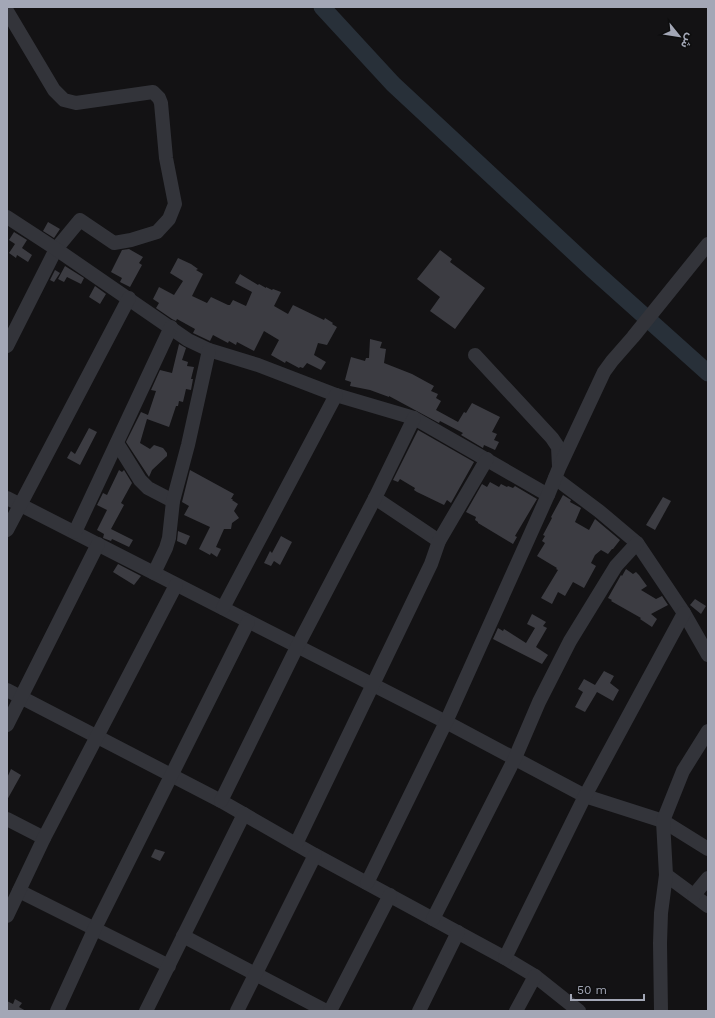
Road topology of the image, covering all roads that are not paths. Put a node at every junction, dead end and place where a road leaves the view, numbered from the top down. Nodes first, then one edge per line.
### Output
1 (7, 11) edge
2 (7, 217) edge
3 (708, 244) edge
4 (56, 248) junction
5 (128, 298) junction
6 (171, 327) junction
7 (7, 344) edge
8 (209, 350) junction
9 (475, 355) dead end
10 (336, 395) junction
11 (414, 418) junction
12 (117, 443) junction
13 (487, 459) junction
14 (557, 473) junction
15 (548, 495) junction
16 (7, 498) edge
17 (375, 498) junction
18 (173, 501) junction
19 (20, 504) junction
20 (7, 530) edge
21 (75, 532) junction
22 (439, 540) junction
23 (637, 543) junction
24 (98, 544) junction
25 (154, 573) junction
26 (176, 585) junction
27 (223, 608) junction
28 (684, 613) junction
29 (248, 622) junction
30 (298, 647) junction
31 (708, 655) edge
32 (372, 685) junction
33 (7, 690) edge
34 (22, 697) junction
35 (446, 722) junction
36 (7, 725) edge
37 (708, 730) edge
38 (97, 737) junction
39 (515, 758) junction
40 (171, 776) junction
41 (585, 796) junction
42 (221, 801) junction
43 (244, 814) junction
44 (7, 819) edge
45 (663, 821) junction
46 (44, 838) junction
47 (296, 844) junction
48 (708, 849) edge
49 (315, 855) junction
50 (666, 875) junction
51 (708, 878) edge
52 (367, 883) junction
53 (19, 891) junction
54 (694, 894) junction
55 (390, 895) junction
56 (708, 906) edge
57 (7, 916) edge
58 (433, 919) junction
59 (95, 928) junction
60 (458, 932) junction
61 (183, 936) junction
62 (505, 958) junction
63 (169, 966) junction
64 (255, 974) junction
65 (535, 976) junction
66 (57, 1011) edge
67 (146, 1011) edge
68 (237, 1011) edge
69 (326, 1011) edge
70 (330, 1011) edge
71 (419, 1011) edge
72 (516, 1011) edge
73 (579, 1011) edge
74 (661, 1011) edge

1 - 4 street
2 - 4 street
3 - 14 street
4 - 5 street
4 - 7 street
5 - 6 street
5 - 19 street
6 - 8 street
6 - 12 street
8 - 10 street
8 - 18 street
9 - 14 street
10 - 11 street
10 - 27 street
11 - 13 street
11 - 17 street
12 - 18 street
12 - 21 street
13 - 15 street
13 - 22 street
14 - 15 street
14 - 23 street
15 - 35 street
16 - 19 street
17 - 22 street
17 - 30 street
18 - 25 street
19 - 20 street
19 - 21 street
21 - 24 street
22 - 32 street
23 - 28 street
23 - 39 street
24 - 25 street
24 - 34 street
25 - 26 street
26 - 27 street
26 - 38 street
27 - 29 street
28 - 31 street
28 - 41 street
29 - 30 street
29 - 40 street
30 - 32 street
30 - 42 street
32 - 35 street
32 - 47 street
33 - 34 street
34 - 36 street
34 - 38 street
35 - 39 street
35 - 52 street
37 - 45 street
38 - 40 street
38 - 46 street
39 - 41 street
39 - 58 street
40 - 42 street
40 - 59 street
41 - 45 street
41 - 62 street
42 - 43 street
43 - 47 street
43 - 61 street
44 - 46 street
45 - 48 street
45 - 50 street
46 - 53 street
47 - 49 street
49 - 52 street
49 - 64 street
50 - 54 street
50 - 74 street
51 - 54 street
52 - 55 street
53 - 57 street
53 - 59 street
54 - 56 street
55 - 58 street
55 - 70 street
58 - 60 street
59 - 63 street
59 - 66 street
60 - 62 street
60 - 71 street
61 - 63 street
61 - 64 street
62 - 65 street
63 - 67 street
64 - 68 street
64 - 69 street
65 - 72 street
65 - 73 street

